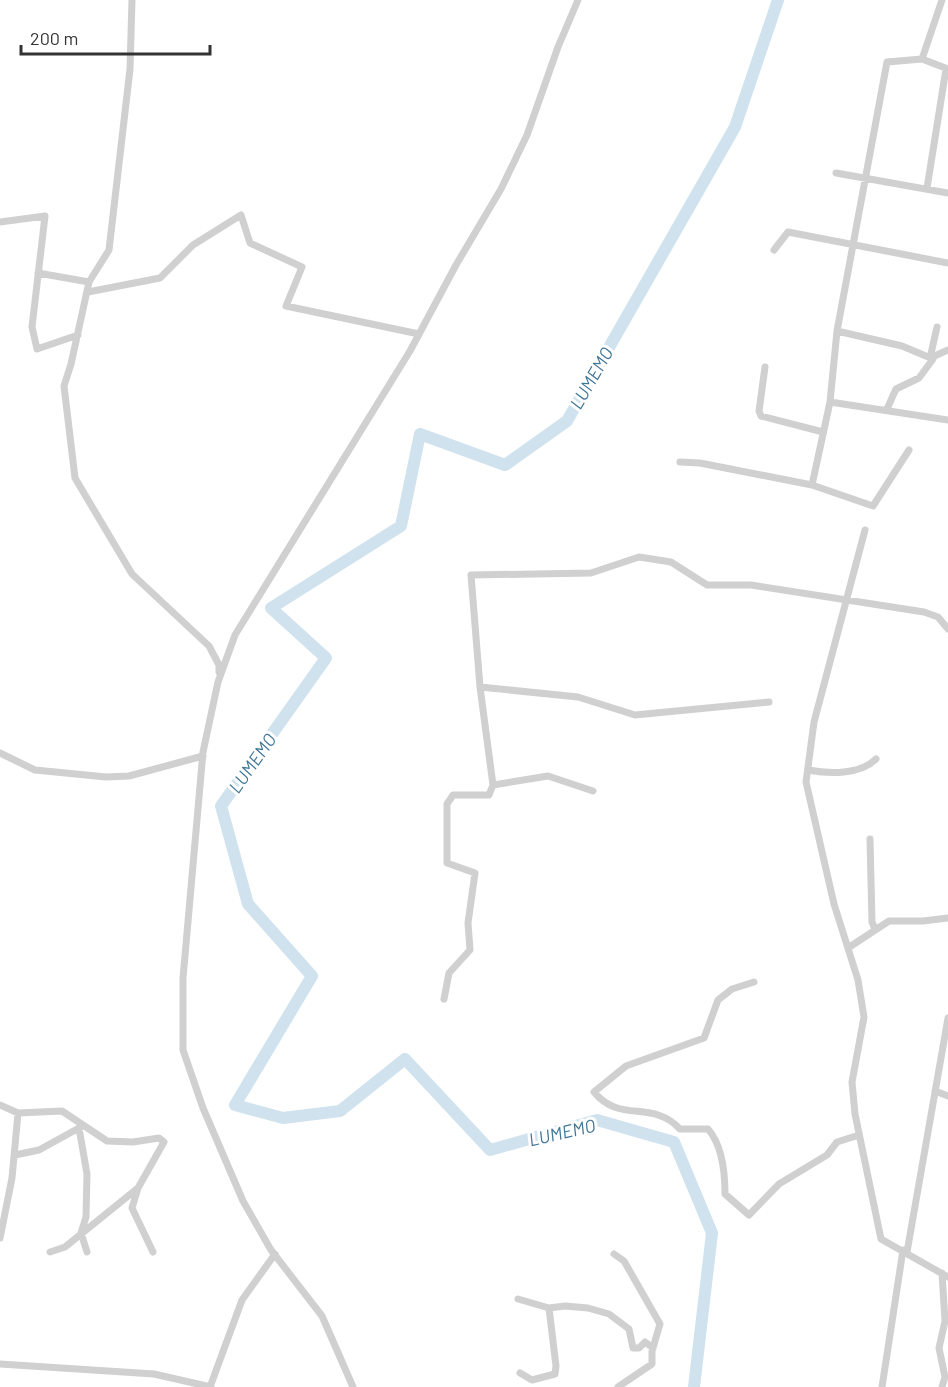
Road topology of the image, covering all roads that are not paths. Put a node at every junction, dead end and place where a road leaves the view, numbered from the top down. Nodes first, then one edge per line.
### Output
1 (132, 0) edge
2 (578, 0) edge
3 (942, 0) edge
4 (922, 59) junction
5 (947, 69) edge
6 (836, 173) dead end
7 (864, 176) junction
8 (927, 188) junction
9 (948, 193) edge
10 (0, 222) edge
11 (852, 246) junction
12 (774, 249) dead end
13 (948, 263) edge
14 (38, 273) junction
15 (88, 282) junction
16 (88, 292) junction
17 (938, 327) dead end
18 (837, 331) junction
19 (419, 334) junction
20 (78, 335) junction
21 (948, 350) edge
22 (930, 358) junction
23 (765, 367) dead end
24 (830, 402) junction
25 (887, 409) junction
26 (948, 420) edge
27 (823, 432) junction
28 (909, 450) dead end
29 (680, 462) dead end
30 (812, 485) junction
31 (865, 530) dead end
32 (848, 600) junction
33 (948, 629) edge
34 (218, 682) junction
35 (480, 687) junction
36 (769, 702) dead end
37 (0, 753) edge
38 (202, 756) junction
39 (876, 759) dead end
40 (808, 770) junction
41 (493, 785) junction
42 (593, 791) dead end
43 (870, 839) dead end
44 (948, 918) edge
45 (875, 929) junction
46 (848, 948) junction
47 (754, 982) dead end
48 (444, 999) dead end
49 (948, 1018) edge
50 (935, 1091) junction
51 (948, 1096) edge
52 (0, 1105) edge
53 (18, 1113) junction
54 (81, 1127) junction
55 (859, 1135) junction
56 (15, 1155) junction
57 (138, 1188) junction
58 (81, 1233) junction
59 (0, 1238) edge
60 (905, 1251) junction
61 (50, 1252) dead end
62 (87, 1252) dead end
63 (153, 1252) dead end
64 (275, 1254) junction
65 (614, 1254) dead end
66 (945, 1275) edge
67 (518, 1299) dead end
68 (549, 1308) junction
69 (653, 1348) junction
70 (0, 1364) edge
71 (520, 1373) dead end
72 (210, 1387) edge
73 (353, 1387) edge
74 (618, 1387) edge
75 (882, 1387) edge
76 (942, 1387) edge

1 - 15 street
2 - 19 street
3 - 4 street
4 - 5 street
4 - 7 street
5 - 8 street
6 - 7 street
7 - 8 street
7 - 11 street
8 - 9 street
10 - 14 street
11 - 12 street
11 - 13 street
11 - 18 street
14 - 15 street
14 - 20 street
15 - 16 street
16 - 19 street
16 - 20 street
17 - 22 street
18 - 22 street
18 - 24 street
19 - 34 street
20 - 34 street
21 - 22 street
22 - 25 street
23 - 27 street
24 - 25 street
24 - 27 street
25 - 26 street
27 - 30 street
28 - 30 street
29 - 30 street
31 - 32 street
32 - 33 street
32 - 35 street
32 - 40 street
34 - 38 street
35 - 36 street
35 - 41 street
37 - 38 street
38 - 64 street
39 - 40 street
40 - 46 street
41 - 42 street
41 - 48 street
43 - 45 street
44 - 45 street
45 - 46 street
46 - 55 street
47 - 55 street
49 - 50 street
50 - 51 street
50 - 60 street
52 - 53 street
53 - 54 street
53 - 56 street
54 - 56 street
54 - 57 street
54 - 58 street
55 - 60 street
56 - 59 street
57 - 58 street
57 - 63 street
58 - 61 street
58 - 62 street
60 - 66 street
60 - 75 street
64 - 72 street
64 - 73 street
65 - 69 street
66 - 76 street
67 - 68 street
68 - 69 street
68 - 71 street
69 - 74 street
70 - 72 street

